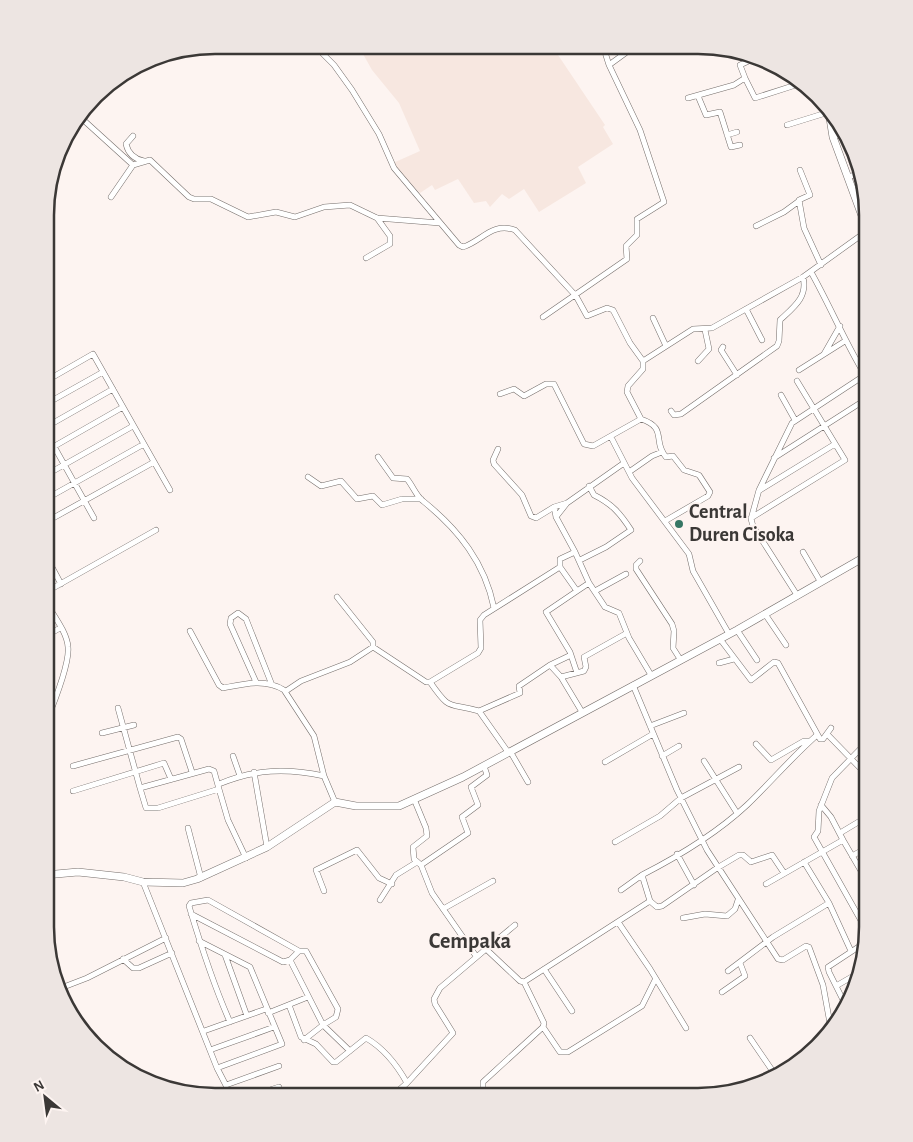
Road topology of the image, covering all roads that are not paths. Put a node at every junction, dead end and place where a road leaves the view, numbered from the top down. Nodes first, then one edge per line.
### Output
1 (323, 54) edge
2 (606, 54) edge
3 (624, 54) edge
4 (747, 62) edge
5 (609, 65) junction
6 (745, 78) junction
7 (794, 86) edge
8 (698, 96) junction
9 (688, 98) dead end
10 (823, 114) edge
11 (85, 120) edge
12 (831, 124) edge
13 (787, 125) dead end
14 (737, 132) dead end
15 (727, 135) junction
16 (838, 135) edge
17 (133, 136) dead end
18 (833, 137) junction
19 (740, 145) dead end
20 (144, 161) junction
21 (133, 165) junction
22 (800, 170) dead end
23 (854, 175) edge
24 (848, 177) junction
25 (111, 198) dead end
26 (799, 201) junction
27 (859, 206) edge
28 (377, 218) junction
29 (440, 223) junction
30 (756, 226) dead end
31 (859, 238) edge
32 (366, 258) dead end
33 (821, 265) junction
34 (811, 272) junction
35 (803, 277) junction
36 (576, 296) junction
37 (746, 309) junction
38 (543, 317) dead end
39 (653, 318) dead end
40 (840, 326) junction
41 (705, 330) junction
42 (762, 340) dead end
43 (845, 341) junction
44 (666, 346) junction
45 (723, 347) dead end
46 (823, 355) junction
47 (643, 361) junction
48 (698, 361) dead end
49 (859, 365) edge
50 (799, 370) dead end
51 (103, 372) junction
52 (736, 375) junction
53 (54, 376) edge
54 (797, 381) dead end
55 (859, 383) edge
56 (113, 389) junction
57 (500, 394) dead end
58 (781, 395) dead end
59 (54, 400) edge
60 (859, 404) edge
61 (123, 407) junction
62 (814, 409) junction
63 (671, 411) dead end
64 (641, 419) junction
65 (796, 420) junction
66 (54, 422) edge
67 (134, 426) junction
68 (824, 426) junction
69 (611, 437) junction
70 (144, 444) junction
71 (835, 444) junction
72 (54, 446) joint
73 (498, 449) dead end
74 (662, 452) junction
75 (378, 457) dead end
76 (773, 458) junction
77 (154, 462) junction
78 (624, 463) junction
79 (64, 465) junction
80 (54, 471) edge
81 (629, 472) junction
82 (308, 477) dead end
83 (75, 483) junction
84 (589, 486) junction
85 (170, 490) dead end
86 (759, 490) junction
87 (54, 495) edge
88 (422, 499) junction
89 (85, 500) junction
90 (567, 503) junction
91 (554, 507) junction
92 (54, 517) edge
93 (556, 517) junction
94 (94, 518) dead end
95 (751, 519) junction
96 (665, 521) junction
97 (156, 530) dead end
98 (575, 552) junction
99 (803, 552) dead end
100 (859, 559) edge
101 (580, 560) junction
102 (640, 561) dead end
103 (560, 567) junction
104 (54, 570) edge
105 (626, 574) dead end
106 (820, 581) junction
107 (590, 583) junction
108 (62, 584) junction
109 (54, 588) edge
110 (577, 591) junction
111 (595, 591) junction
112 (797, 595) junction
113 (337, 597) dead end
114 (494, 608) junction
115 (765, 614) junction
116 (54, 617) edge
117 (60, 628) junction
118 (737, 630) junction
119 (54, 631) edge
120 (190, 631) dead end
121 (627, 633) junction
122 (729, 634) junction
123 (720, 639) junction
124 (786, 645) dead end
125 (373, 647) junction
126 (571, 655) junction
127 (734, 659) junction
128 (680, 660) junction
129 (756, 660) dead end
130 (719, 663) dead end
131 (550, 665) junction
132 (577, 673) junction
133 (651, 675) junction
134 (561, 677) junction
135 (256, 682) junction
136 (430, 682) junction
137 (272, 684) junction
138 (633, 686) junction
139 (286, 692) junction
140 (54, 698) edge
141 (118, 708) dead end
142 (479, 711) junction
143 (582, 712) junction
144 (684, 713) dead end
145 (134, 725) dead end
146 (650, 726) junction
147 (122, 728) junction
148 (832, 728) dead end
149 (102, 733) dead end
150 (653, 734) junction
151 (827, 734) junction
152 (818, 735) junction
153 (810, 742) junction
154 (756, 744) dead end
155 (679, 746) dead end
156 (129, 750) junction
157 (859, 751) edge
158 (509, 752) junction
159 (233, 756) dead end
160 (662, 756) junction
161 (851, 760) junction
162 (704, 761) dead end
163 (605, 762) dead end
164 (73, 766) dead end
165 (484, 766) junction
166 (739, 767) dead end
167 (859, 767) edge
168 (136, 772) junction
169 (192, 772) junction
170 (254, 772) junction
171 (240, 776) junction
172 (324, 776) junction
173 (171, 779) junction
174 (716, 781) junction
175 (528, 782) dead end
176 (219, 786) junction
177 (140, 788) junction
178 (73, 791) dead end
179 (682, 798) junction
180 (414, 799) junction
181 (335, 802) junction
182 (821, 805) junction
183 (737, 813) junction
184 (859, 822) edge
185 (188, 828) dead end
186 (840, 833) junction
187 (843, 840) junction
188 (702, 841) junction
189 (615, 842) dead end
190 (267, 847) junction
191 (822, 851) junction
192 (859, 852) edge
193 (677, 854) junction
194 (852, 856) junction
195 (246, 858) junction
196 (804, 862) junction
197 (419, 863) junction
198 (717, 868) junction
199 (859, 868) edge
200 (784, 873) junction
201 (54, 875) edge
202 (642, 875) junction
203 (200, 878) junction
204 (143, 882) junction
205 (493, 882) dead end
206 (392, 884) junction
207 (766, 884) dead end
208 (694, 885) junction
209 (620, 890) dead end
210 (324, 891) dead end
211 (380, 900) dead end
212 (738, 900) junction
213 (650, 901) junction
214 (829, 903) junction
215 (443, 909) junction
216 (191, 914) junction
217 (859, 917) edge
218 (683, 918) dead end
219 (618, 922) junction
220 (515, 925) dead end
221 (166, 938) junction
222 (198, 941) junction
223 (766, 942) junction
224 (858, 947) edge
225 (486, 949) junction
226 (299, 951) junction
227 (851, 951) junction
228 (172, 953) junction
229 (224, 954) junction
230 (476, 956) junction
231 (123, 959) junction
232 (290, 960) junction
233 (740, 963) junction
234 (544, 969) junction
235 (728, 971) dead end
236 (851, 977) edge
237 (655, 980) junction
238 (524, 982) junction
239 (65, 986) edge
240 (836, 986) junction
241 (722, 992) dead end
242 (308, 997) junction
243 (843, 998) edge
244 (289, 1005) junction
245 (267, 1011) junction
246 (572, 1011) dead end
247 (247, 1016) junction
248 (829, 1020) edge
249 (230, 1022) junction
250 (323, 1024) junction
251 (274, 1027) junction
252 (543, 1027) junction
253 (686, 1028) dead end
254 (204, 1031) junction
255 (750, 1038) dead end
256 (304, 1040) junction
257 (210, 1050) junction
258 (350, 1051) junction
259 (280, 1066) dead end
260 (217, 1068) junction
261 (772, 1070) edge
262 (408, 1083) junction
263 (226, 1085) junction
264 (279, 1087) dead end
265 (228, 1088) edge
266 (276, 1088) edge
267 (402, 1088) edge
268 (483, 1088) edge

1 - 29 street
2 - 5 street
3 - 5 street
4 - 6 street
5 - 36 street
6 - 7 street
6 - 8 street
8 - 9 street
8 - 15 street
10 - 13 street
11 - 21 street
12 - 18 street
14 - 15 street
15 - 19 street
16 - 18 street
17 - 20 street
18 - 24 street
20 - 21 street
20 - 28 street
21 - 25 street
22 - 26 street
23 - 24 street
24 - 27 street
26 - 30 street
26 - 33 street
28 - 29 street
28 - 32 street
29 - 36 street
31 - 33 street
33 - 34 street
34 - 35 street
34 - 40 street
35 - 37 street
35 - 52 street
36 - 38 street
36 - 47 street
37 - 41 street
37 - 42 street
39 - 44 street
40 - 43 street
40 - 46 street
41 - 44 street
41 - 48 street
43 - 46 street
43 - 49 street
44 - 47 street
45 - 52 street
46 - 50 street
47 - 64 street
51 - 53 street
51 - 56 street
51 - 59 street
52 - 63 street
54 - 62 street
55 - 62 street
56 - 61 street
56 - 66 street
57 - 69 street
58 - 65 street
60 - 68 street
61 - 67 street
61 - 72 street
62 - 65 street
62 - 68 street
64 - 69 street
64 - 74 street
65 - 76 street
67 - 70 street
67 - 79 street
68 - 71 street
68 - 76 street
69 - 78 street
70 - 77 street
70 - 83 street
71 - 86 street
71 - 95 street
72 - 79 street
73 - 91 street
74 - 81 street
74 - 96 street
75 - 88 street
76 - 86 street
77 - 85 street
77 - 89 street
78 - 81 street
78 - 84 street
79 - 80 street
79 - 83 street
81 - 96 street
82 - 88 street
83 - 87 street
83 - 89 street
84 - 90 street
84 - 101 street
86 - 95 street
88 - 114 street
89 - 92 street
89 - 94 street
90 - 91 street
90 - 93 street
91 - 93 street
93 - 98 street
95 - 112 street
96 - 122 street
97 - 108 street
98 - 101 street
98 - 103 street
99 - 106 street
100 - 106 street
101 - 107 street
102 - 128 street
103 - 110 street
103 - 114 street
104 - 108 street
105 - 111 street
106 - 112 street
107 - 110 street
107 - 111 street
108 - 109 street
110 - 126 street
111 - 121 street
112 - 115 street
113 - 125 street
114 - 136 street
115 - 118 street
115 - 124 street
116 - 117 street
117 - 119 street
117 - 140 street
118 - 122 street
118 - 129 street
120 - 135 street
121 - 132 street
121 - 133 street
122 - 123 street
123 - 127 street
123 - 128 street
125 - 136 street
125 - 139 street
126 - 131 street
126 - 132 street
127 - 130 street
127 - 152 street
128 - 133 street
131 - 134 street
131 - 142 street
132 - 134 street
133 - 138 street
134 - 143 street
135 - 137 street
135 - 137 street
136 - 142 street
137 - 139 street
138 - 143 street
138 - 146 street
139 - 172 street
141 - 147 street
142 - 158 street
143 - 158 street
144 - 146 street
145 - 147 street
146 - 150 street
147 - 149 street
147 - 156 street
148 - 151 street
150 - 160 street
150 - 163 street
151 - 152 street
151 - 161 street
152 - 153 street
153 - 154 street
153 - 183 street
155 - 160 street
156 - 164 street
156 - 168 street
156 - 169 street
157 - 161 street
158 - 165 street
158 - 175 street
159 - 171 street
160 - 179 street
161 - 167 street
161 - 182 street
162 - 174 street
165 - 180 street
165 - 197 street
166 - 174 street
168 - 173 street
168 - 177 street
168 - 178 street
169 - 173 street
169 - 176 street
170 - 171 street
170 - 172 street
170 - 190 street
171 - 176 street
172 - 181 street
173 - 177 street
174 - 179 street
174 - 183 street
176 - 177 street
176 - 195 street
179 - 188 street
179 - 189 street
180 - 181 street
180 - 197 street
181 - 190 street
182 - 186 street
182 - 191 street
183 - 188 street
184 - 186 street
185 - 203 street
186 - 187 street
187 - 191 street
187 - 194 street
188 - 193 street
188 - 198 street
190 - 195 street
191 - 196 street
191 - 217 street
192 - 194 street
193 - 202 street
193 - 208 street
194 - 199 street
195 - 203 street
196 - 200 street
196 - 214 street
197 - 206 street
197 - 215 street
198 - 200 street
198 - 208 street
198 - 212 street
200 - 207 street
201 - 204 street
202 - 209 street
202 - 213 street
203 - 204 street
204 - 221 street
205 - 215 street
206 - 210 street
206 - 211 street
208 - 213 street
212 - 218 street
212 - 223 street
213 - 219 street
214 - 223 street
214 - 227 street
215 - 230 street
216 - 222 street
216 - 226 street
216 - 232 street
219 - 234 street
219 - 237 street
220 - 225 street
221 - 228 street
221 - 231 street
222 - 229 street
222 - 249 street
223 - 233 street
223 - 248 street
224 - 227 street
225 - 230 street
225 - 238 street
226 - 232 street
226 - 250 street
227 - 240 street
228 - 231 street
228 - 254 street
229 - 245 street
229 - 247 street
230 - 262 street
231 - 239 street
232 - 242 street
233 - 235 street
233 - 241 street
234 - 238 street
234 - 246 street
236 - 240 street
237 - 252 street
237 - 253 street
238 - 252 street
240 - 243 street
242 - 244 street
242 - 250 street
244 - 245 street
244 - 256 street
245 - 247 street
245 - 251 street
247 - 249 street
249 - 254 street
250 - 256 street
250 - 258 street
251 - 257 street
251 - 260 street
252 - 268 street
254 - 257 street
255 - 261 street
256 - 258 street
257 - 260 street
258 - 262 street
259 - 263 street
260 - 263 street
262 - 267 street
263 - 265 street
264 - 266 street

